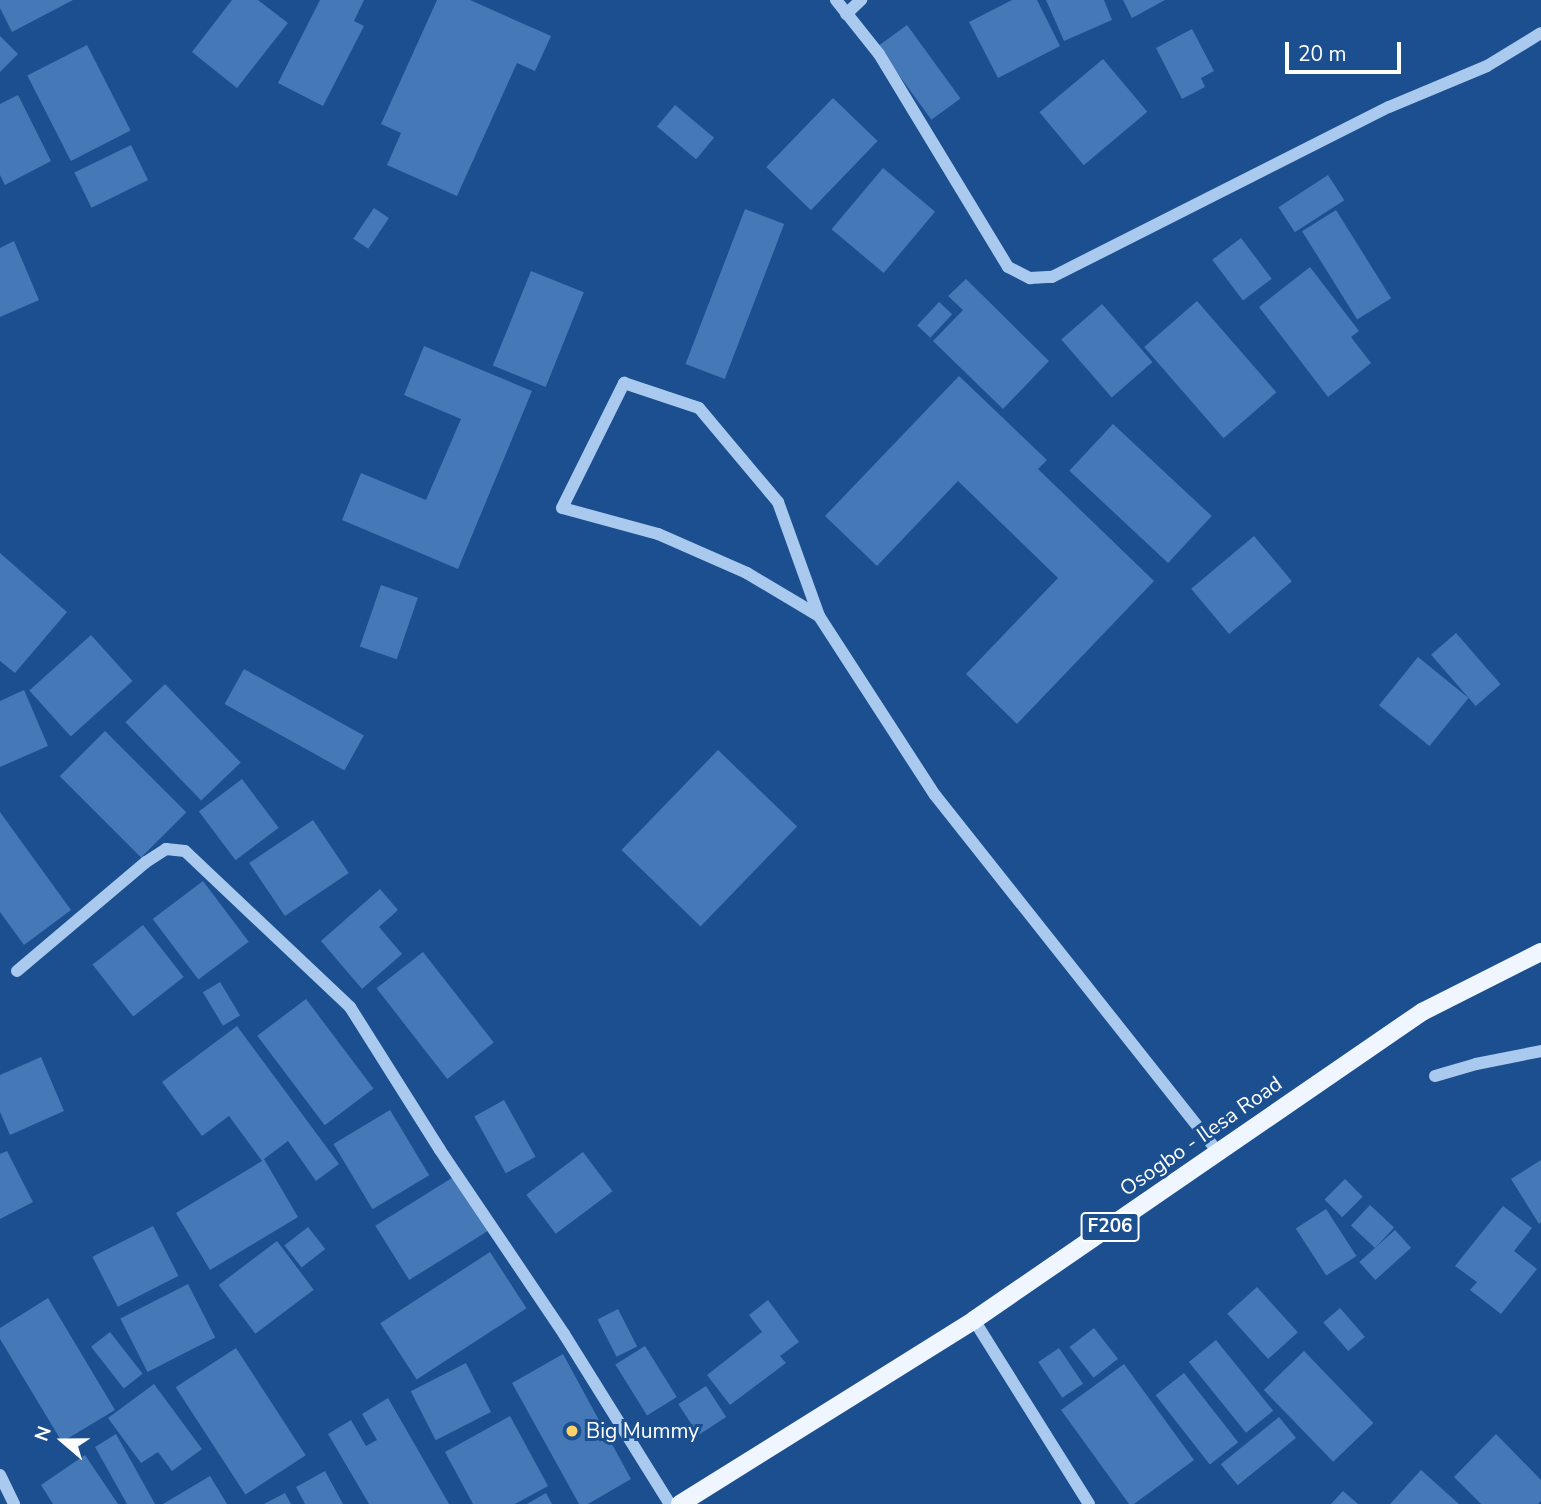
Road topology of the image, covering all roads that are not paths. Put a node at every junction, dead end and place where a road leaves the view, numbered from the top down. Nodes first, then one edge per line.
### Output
1 (836, 0) edge
2 (861, 0) edge
3 (846, 14) junction
4 (1541, 33) edge
5 (819, 616) junction
6 (1541, 952) edge
7 (17, 971) dead end
8 (1541, 1051) edge
9 (1436, 1076) dead end
10 (1218, 1153) junction
11 (974, 1320) junction
12 (0, 1475) edge
13 (13, 1504) edge
14 (670, 1504) edge
15 (680, 1504) edge
16 (1089, 1504) edge

1 - 3 street
2 - 3 street
3 - 4 street
5 - 5 street
5 - 10 street
6 - 10 main road, Osogbo - Ilesa Road / F206
7 - 14 street
8 - 9 street
10 - 11 main road, Osogbo - Ilesa Road / F206
11 - 15 main road, Osogbo - Ilesa Road / F206
11 - 16 street
12 - 13 street

